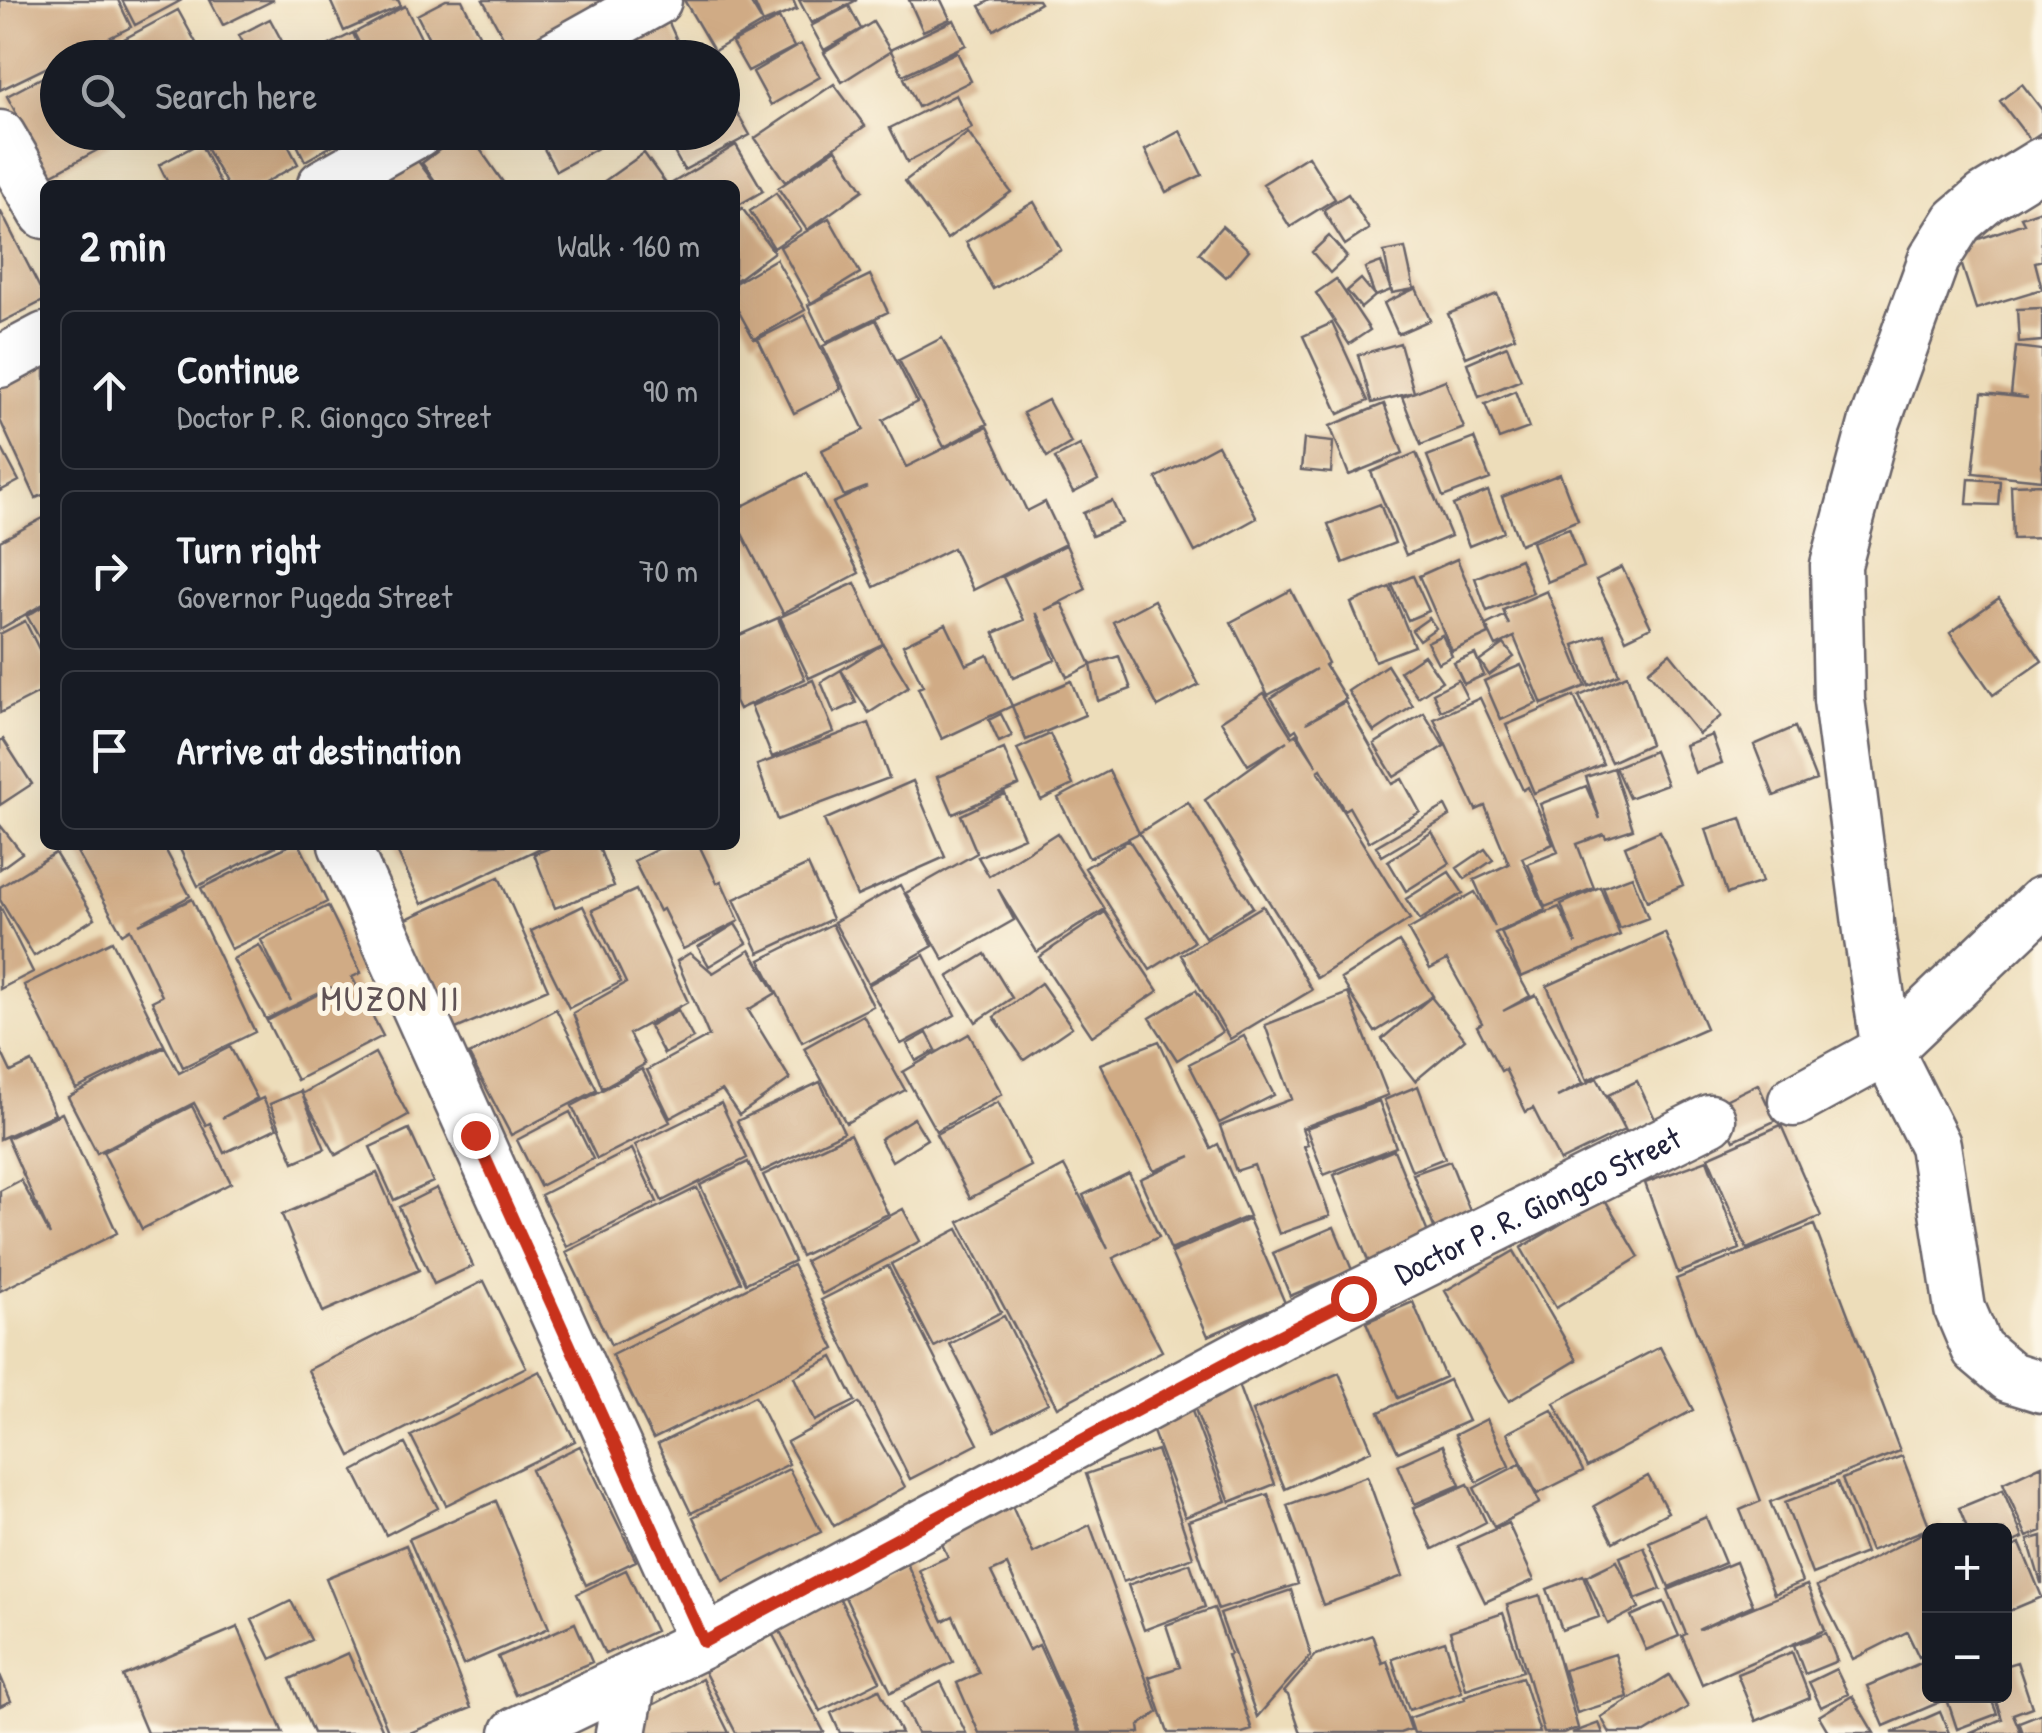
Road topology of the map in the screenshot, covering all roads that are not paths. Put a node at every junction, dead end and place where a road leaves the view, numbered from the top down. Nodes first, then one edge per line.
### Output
1 (656, 0) edge
2 (584, 40) edge
3 (0, 136) edge
4 (385, 150) edge
5 (2042, 162) edge
6 (332, 180) edge
7 (40, 204) edge
8 (40, 341) edge
9 (0, 362) edge
10 (346, 850) edge
11 (2042, 902) edge
12 (1887, 1050) junction
13 (1794, 1102) dead end
14 (1710, 1120) dead end
15 (2042, 1387) edge
16 (704, 1642) junction
17 (631, 1679) junction
18 (516, 1733) edge
19 (621, 1733) edge

1 - 2 street
3 - 7 street
4 - 6 street
5 - 12 street
8 - 9 street
10 - 16 street
11 - 12 street
12 - 13 street
12 - 15 street
14 - 16 street, Doctor P. R. Giongco Street
16 - 17 street, Doctor P. R. Giongco Street
17 - 18 street, Doctor P. R. Giongco Street
17 - 19 street

